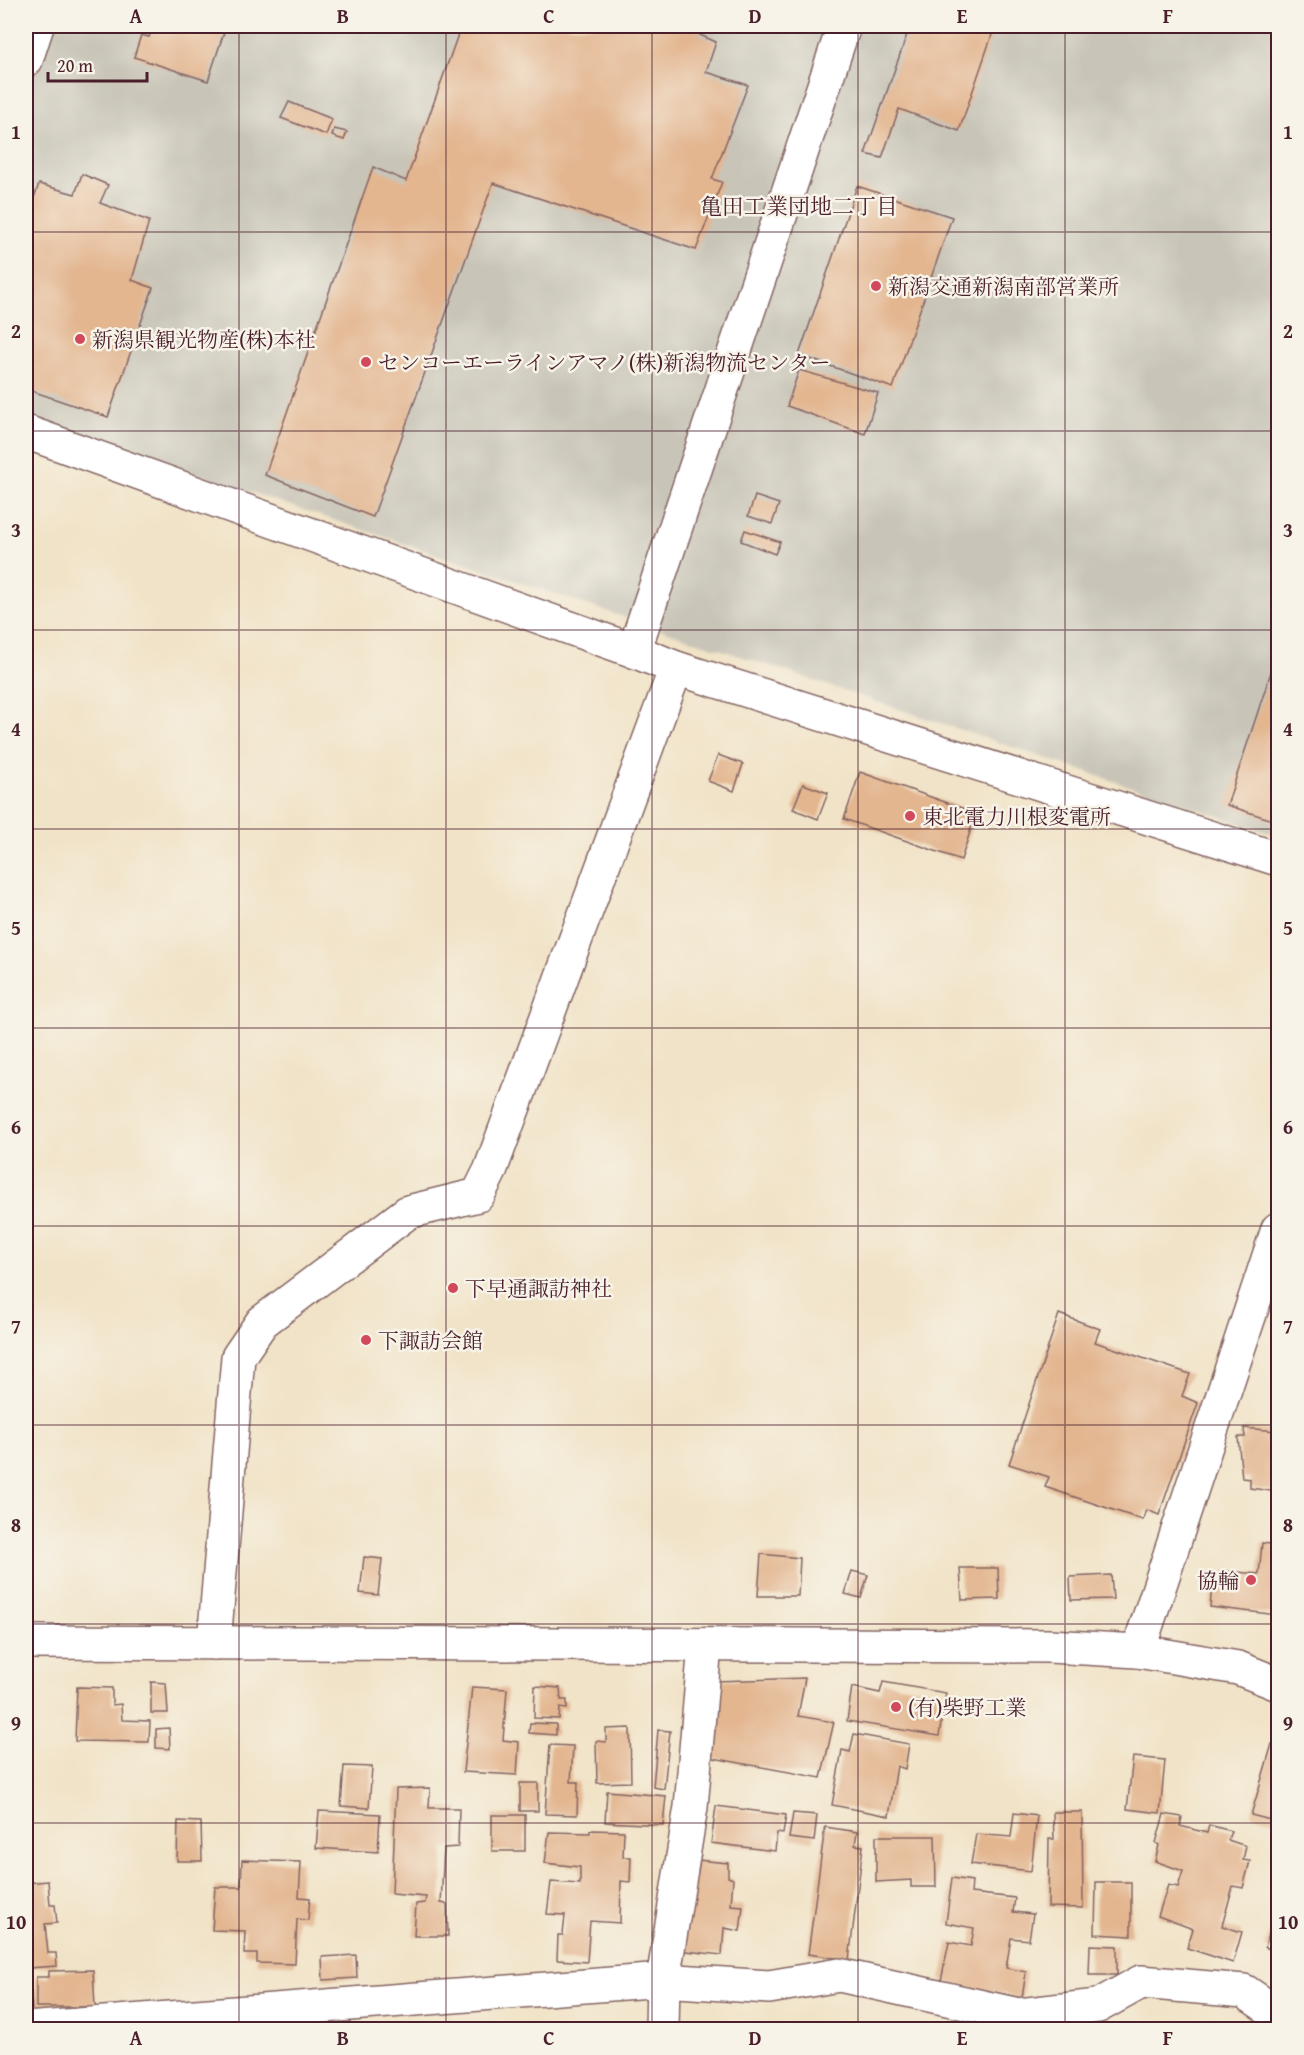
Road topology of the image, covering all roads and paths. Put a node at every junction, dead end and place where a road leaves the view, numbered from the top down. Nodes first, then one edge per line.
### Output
1 (38, 26) edge
2 (844, 26) edge
3 (26, 60) edge
4 (26, 432) edge
5 (634, 651) junction
6 (676, 668) junction
7 (1278, 859) edge
8 (1278, 1229) edge
9 (26, 1642) edge
10 (214, 1642) junction
11 (705, 1645) junction
12 (1138, 1651) junction
13 (1278, 1684) edge
14 (663, 1980) junction
15 (1278, 2014) edge
16 (26, 2029) edge
17 (662, 2030) edge

1 - 3 street
2 - 5 street
4 - 5 street
5 - 6 street
6 - 7 street
6 - 10 street
8 - 12 street
9 - 10 street
10 - 11 street
11 - 12 street
11 - 14 street
12 - 13 street
14 - 15 street
14 - 16 street
14 - 17 street

